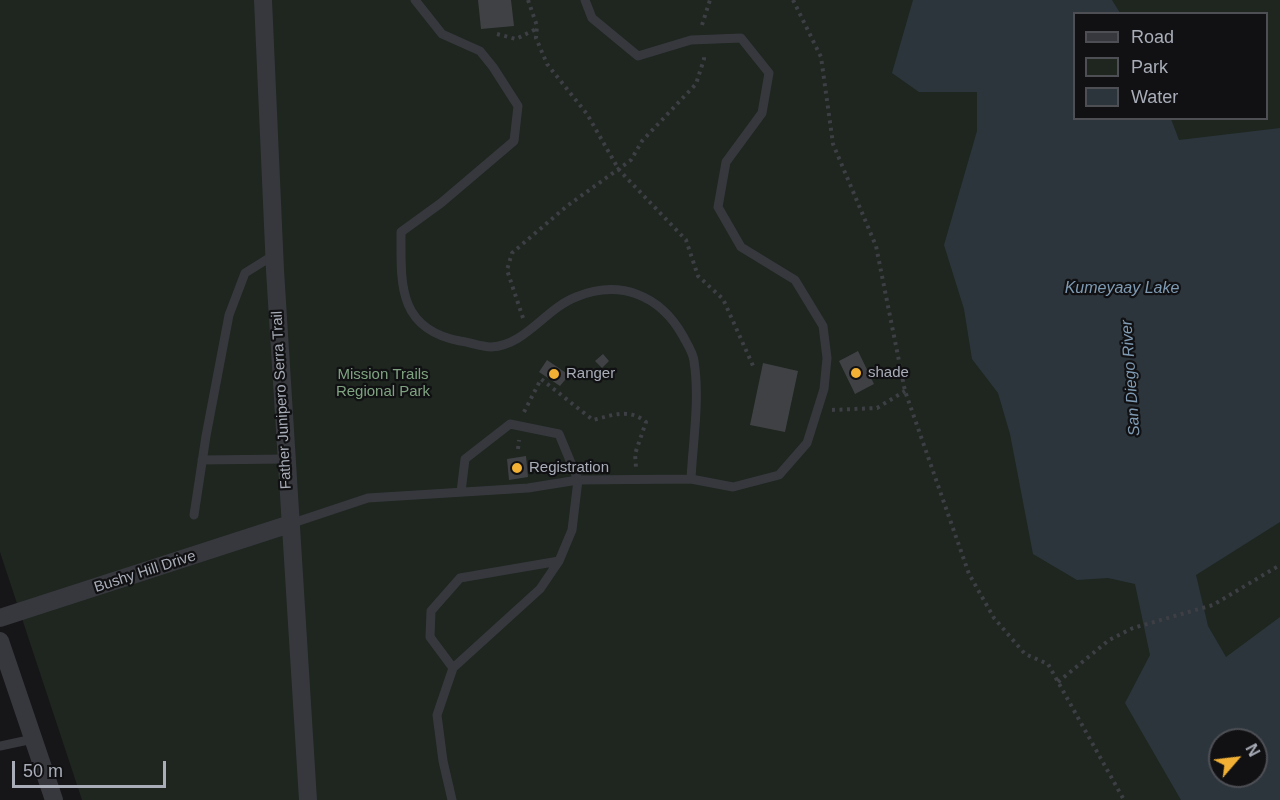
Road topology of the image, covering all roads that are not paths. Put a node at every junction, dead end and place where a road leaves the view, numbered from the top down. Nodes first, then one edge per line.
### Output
1 (263, 0) edge
2 (415, 0) edge
3 (585, 0) edge
4 (274, 255) junction
5 (286, 459) junction
6 (202, 460) junction
7 (691, 479) junction
8 (578, 480) junction
9 (461, 492) junction
10 (194, 515) dead end
11 (290, 524) junction
12 (559, 561) junction
13 (0, 618) edge
14 (0, 641) edge
15 (453, 668) junction
16 (33, 739) junction
17 (0, 746) edge
18 (54, 800) edge
19 (308, 800) edge
20 (452, 800) edge

1 - 4 street, Father Junipero Serra Trail
2 - 7 lane
3 - 7 lane
4 - 5 street, Father Junipero Serra Trail
4 - 6 lane
5 - 6 lane
5 - 11 street, Father Junipero Serra Trail
6 - 10 lane
7 - 8 lane
8 - 9 lane
8 - 9 lane
8 - 12 lane
9 - 11 lane
11 - 13 street, Bushy Hill Drive
11 - 19 street, Father Junipero Serra Trail
12 - 15 lane
12 - 15 lane
14 - 16 street
15 - 20 lane
16 - 17 lane
16 - 18 street

